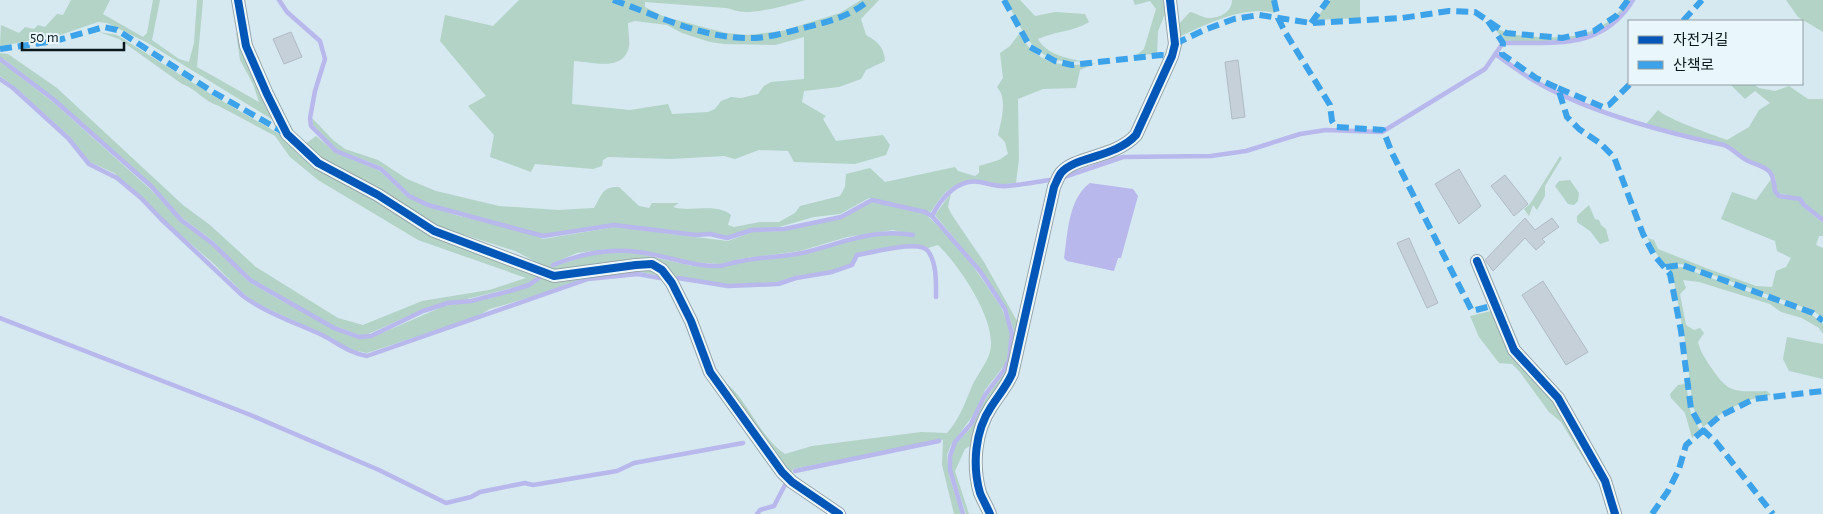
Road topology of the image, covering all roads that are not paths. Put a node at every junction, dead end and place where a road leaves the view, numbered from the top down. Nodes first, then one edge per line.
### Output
1 (238, 0) edge
2 (1170, 0) edge
3 (1477, 260) dead end
4 (839, 514) edge
5 (990, 514) edge
6 (1615, 514) edge

1 - 4 street
2 - 5 street
3 - 6 street

